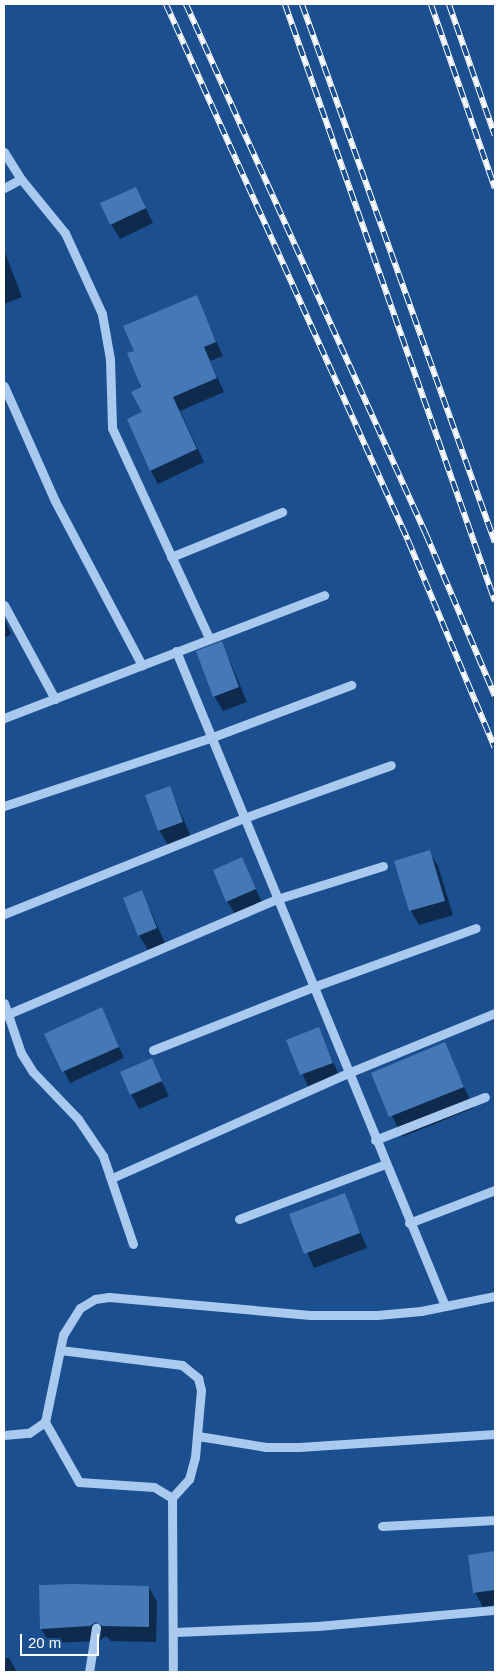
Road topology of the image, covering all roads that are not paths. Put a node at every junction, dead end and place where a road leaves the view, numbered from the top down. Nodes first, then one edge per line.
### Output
1 (4, 152) edge
2 (21, 179) junction
3 (4, 188) edge
4 (4, 386) edge
5 (282, 512) dead end
6 (171, 557) junction
7 (324, 595) dead end
8 (4, 605) edge
9 (209, 638) junction
10 (176, 651) junction
11 (142, 665) junction
12 (351, 685) dead end
13 (55, 699) junction
14 (4, 718) edge
15 (210, 738) junction
16 (391, 765) dead end
17 (4, 806) edge
18 (244, 818) junction
19 (383, 866) dead end
20 (277, 898) junction
21 (4, 914) edge
22 (476, 928) dead end
23 (313, 987) junction
24 (4, 1003) edge
25 (495, 1013) edge
26 (6, 1015) junction
27 (153, 1050) dead end
28 (348, 1073) junction
29 (485, 1097) dead end
30 (375, 1140) junction
31 (385, 1164) junction
32 (112, 1178) junction
33 (495, 1190) edge
34 (239, 1219) dead end
35 (409, 1223) junction
36 (133, 1244) dead end
37 (495, 1296) edge
38 (445, 1306) junction
39 (60, 1350) junction
40 (45, 1422) junction
41 (495, 1434) edge
42 (4, 1435) edge
43 (198, 1436) junction
44 (172, 1498) junction
45 (495, 1520) edge
46 (382, 1526) dead end
47 (495, 1610) edge
48 (96, 1628) dead end
49 (175, 1632) junction
50 (89, 1672) edge
51 (173, 1672) edge

1 - 2 street
2 - 3 street
2 - 6 street
4 - 11 street
5 - 6 street
6 - 9 street
7 - 9 street
8 - 13 street
9 - 10 street
10 - 11 street
10 - 15 street
11 - 13 street
12 - 15 street
13 - 14 street
15 - 17 street
15 - 18 street
16 - 18 street
18 - 20 street
18 - 21 street
19 - 20 street
20 - 23 street
20 - 26 street
22 - 23 street
23 - 27 street
23 - 28 street
24 - 26 street
25 - 28 street
26 - 32 street
28 - 30 street
28 - 32 street
29 - 30 street
30 - 31 street
31 - 34 street
31 - 35 street
32 - 36 street
33 - 35 street
35 - 38 street
37 - 38 street
38 - 39 street
39 - 40 street
39 - 43 street
40 - 42 street
40 - 44 street
41 - 43 street
43 - 44 street
44 - 49 street
45 - 46 street
47 - 49 street
48 - 50 street
49 - 51 street

